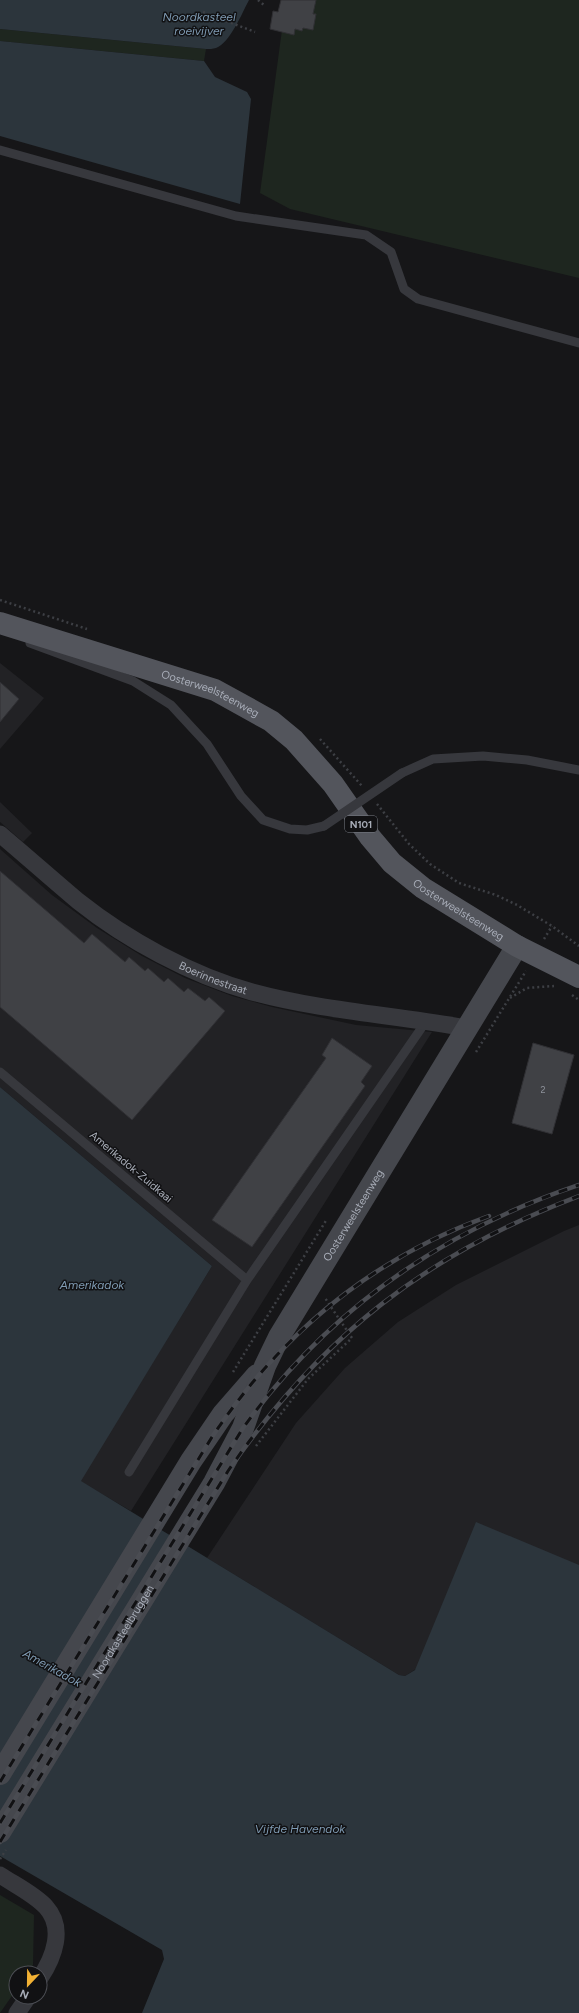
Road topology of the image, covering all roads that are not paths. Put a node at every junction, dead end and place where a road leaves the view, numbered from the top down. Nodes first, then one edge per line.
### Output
1 (0, 150) edge
2 (579, 344) edge
3 (0, 632) edge
4 (12, 634) edge
5 (579, 770) edge
6 (0, 834) edge
7 (517, 946) junction
8 (573, 984) edge
9 (428, 1020) junction
10 (467, 1028) junction
11 (0, 1072) edge
12 (247, 1280) junction
13 (265, 1366) junction
14 (129, 1472) dead end
15 (196, 1512) joint
16 (0, 1774) edge
17 (0, 1832) edge
18 (0, 1875) edge
19 (47, 1965) edge

1 - 2 lane
3 - 4 lane
4 - 5 lane, bridge
4 - 7 main road, Oosterweelsteenweg / N101
6 - 9 street, Boerinnestraat
7 - 8 main road
7 - 10 main road, Oosterweelsteenweg
9 - 10 street, Boerinnestraat
9 - 12 lane
10 - 13 main road, Oosterweelsteenweg
11 - 12 lane, Amerikadok-Zuidkaai
12 - 14 lane
13 - 15 main road, Oosterweelsteenweg
13 - 16 main road, Oosterweelsteenweg
15 - 17 main road, Noordkasteelbruggen
18 - 19 street

